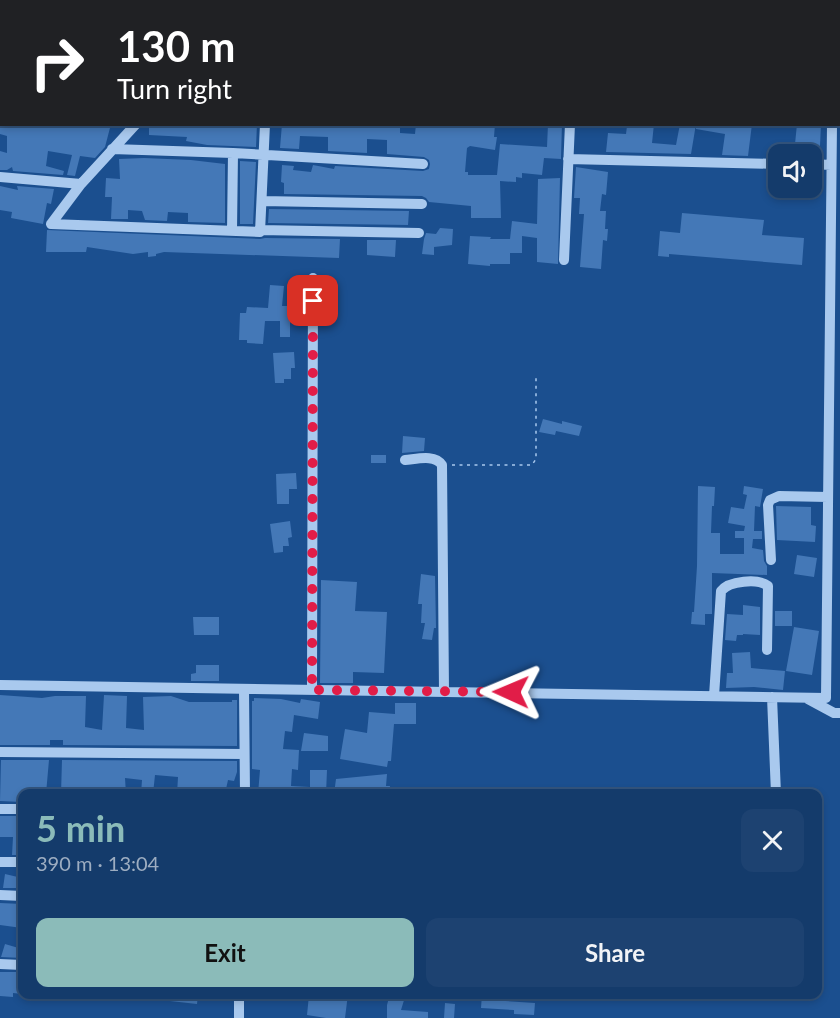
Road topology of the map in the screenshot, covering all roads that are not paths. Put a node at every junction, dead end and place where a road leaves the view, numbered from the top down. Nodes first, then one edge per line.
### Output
1 (134, 126) edge
2 (266, 126) edge
3 (570, 126) edge
4 (832, 126) edge
5 (112, 149) junction
6 (233, 153) junction
7 (264, 156) junction
8 (568, 159) junction
9 (423, 164) dead end
10 (768, 164) edge
11 (822, 165) edge
12 (831, 165) junction
13 (0, 177) edge
14 (81, 184) junction
15 (262, 201) junction
16 (422, 204) dead end
17 (260, 230) junction
18 (232, 231) junction
19 (419, 233) dead end
20 (564, 260) dead end
21 (314, 278) dead end
22 (405, 460) dead end
23 (828, 497) junction
24 (771, 560) dead end
25 (767, 650) dead end
26 (0, 685) edge
27 (244, 690) junction
28 (312, 690) junction
29 (444, 691) junction
30 (714, 696) junction
31 (772, 697) junction
32 (804, 698) junction
33 (840, 713) edge
34 (0, 752) edge
35 (244, 754) junction
36 (245, 789) edge
37 (776, 789) edge
38 (0, 809) edge
39 (18, 809) edge
40 (0, 861) edge
41 (18, 862) edge
42 (0, 896) edge
43 (18, 896) edge
44 (0, 964) edge
45 (18, 964) edge
46 (238, 999) edge
47 (239, 1018) edge

1 - 5 street
2 - 7 street
3 - 8 street
4 - 12 street
5 - 6 street
5 - 14 street
6 - 7 street
6 - 18 street
7 - 9 street
7 - 15 street
8 - 10 street
8 - 20 street
11 - 12 street
12 - 23 street
13 - 14 street
14 - 18 street
15 - 16 street
15 - 17 street
17 - 18 street
17 - 19 street
21 - 28 street
22 - 29 street
23 - 24 street
23 - 32 street
25 - 30 street
26 - 27 street
27 - 28 street
27 - 35 street
28 - 29 street
29 - 30 street
30 - 31 street
31 - 32 street
31 - 37 street
32 - 33 street
34 - 35 street
35 - 36 street
38 - 39 street
40 - 41 street
42 - 43 street
44 - 45 street
46 - 47 street

